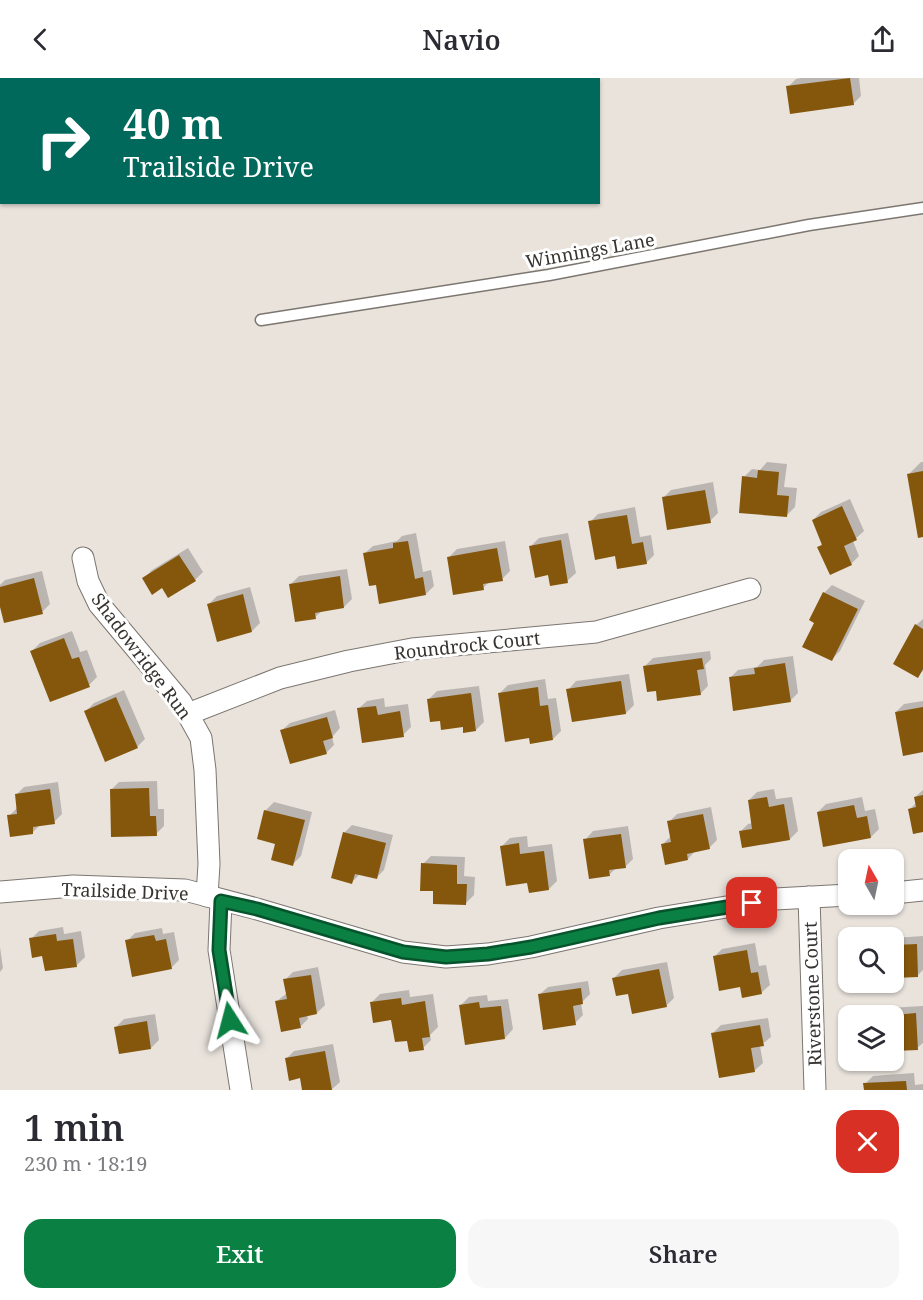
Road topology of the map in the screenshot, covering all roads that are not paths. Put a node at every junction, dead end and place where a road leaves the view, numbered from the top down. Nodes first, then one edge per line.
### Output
1 (923, 208) edge
2 (261, 320) dead end
3 (83, 558) dead end
4 (750, 589) dead end
5 (188, 714) junction
6 (923, 890) edge
7 (904, 891) edge
8 (0, 892) edge
9 (838, 896) edge
10 (809, 897) junction
11 (214, 899) junction
12 (242, 1090) edge
13 (815, 1090) edge

1 - 2 lane, Winnings Lane
3 - 5 street, Shadowridge Run
4 - 5 street, Roundrock Court
5 - 11 street, Shadowridge Run
6 - 7 street
8 - 11 street, Trailside Drive
9 - 10 street, Trailside Drive
10 - 11 street, Trailside Drive
10 - 13 street, Riverstone Court
11 - 12 street, Shadowridge Run

